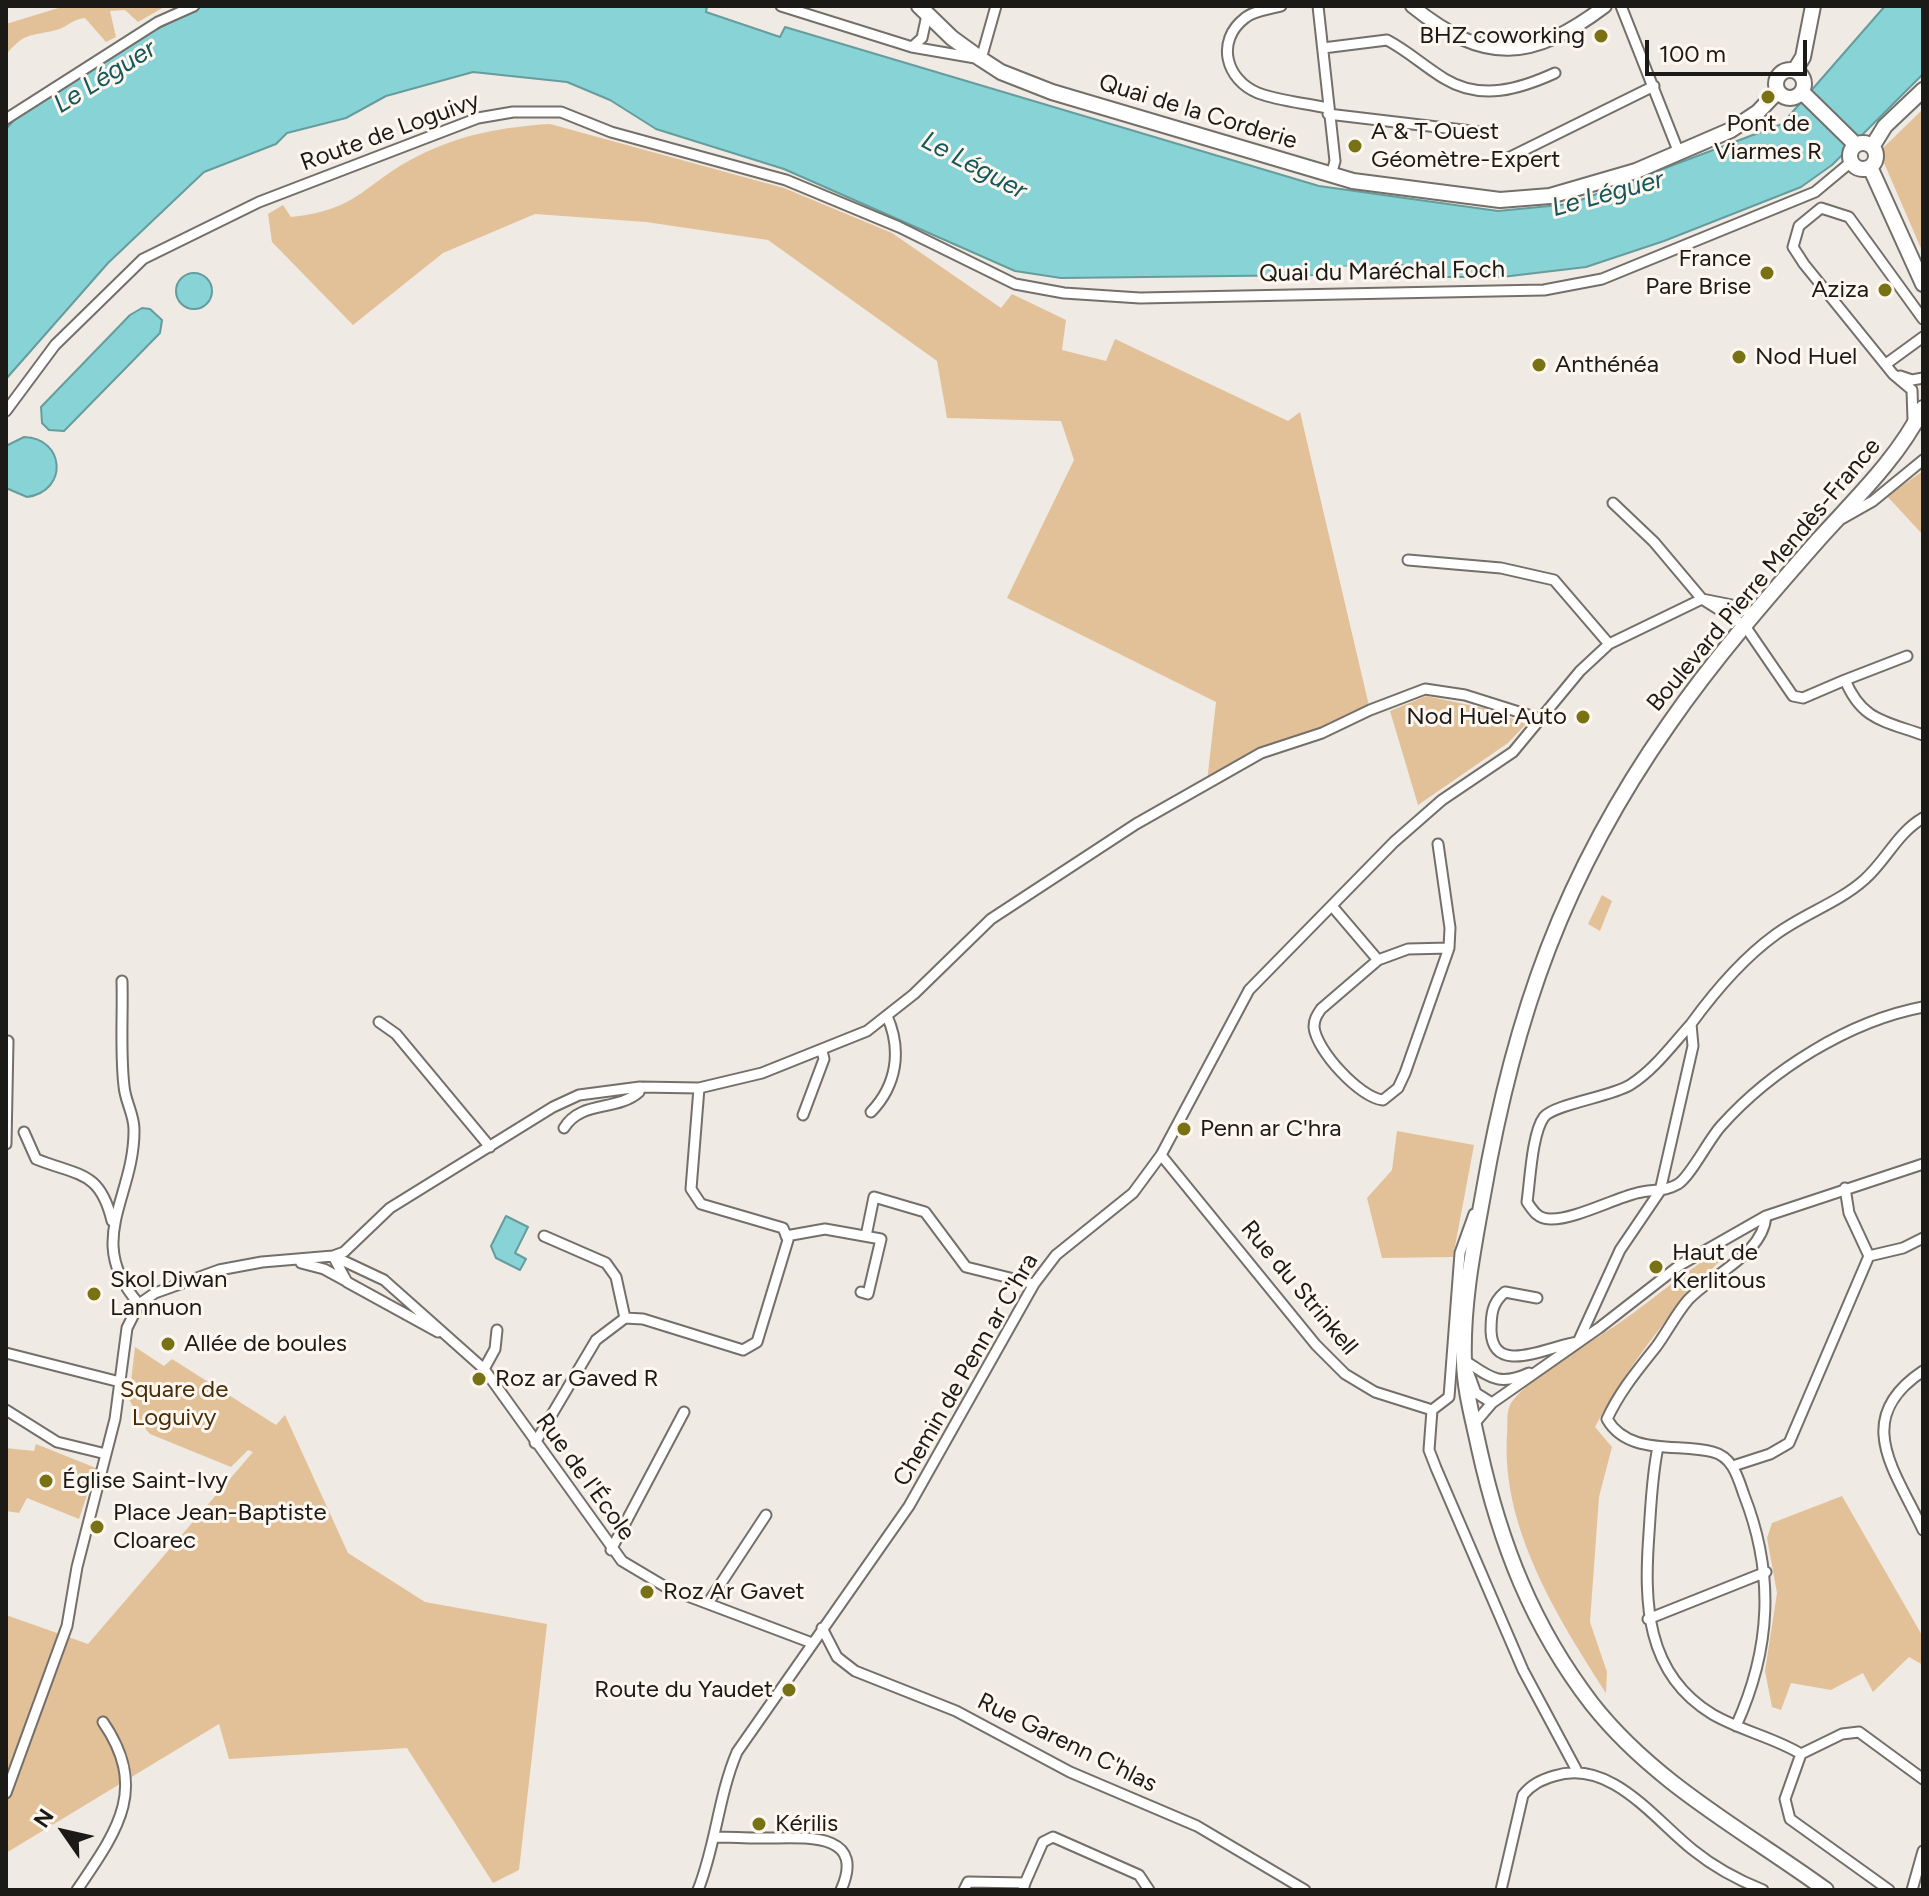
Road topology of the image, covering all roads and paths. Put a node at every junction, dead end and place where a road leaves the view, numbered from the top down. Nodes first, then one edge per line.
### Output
1 (194, 6) edge
2 (781, 6) edge
3 (996, 6) edge
4 (1281, 6) edge
5 (1318, 6) edge
6 (1412, 6) edge
7 (1605, 6) edge
8 (1621, 6) edge
9 (1813, 6) edge
10 (923, 10) edge
11 (912, 47) junction
12 (1323, 48) junction
13 (981, 59) junction
14 (1795, 70) junction
15 (1555, 73) dead end
16 (1654, 86) junction
17 (1923, 90) edge
18 (1778, 91) junction
19 (1803, 94) junction
20 (1327, 111) junction
21 (6, 119) edge
22 (1488, 133) dead end
23 (1855, 144) junction
24 (1872, 147) junction
25 (1679, 153) junction
26 (1500, 162) dead end
27 (1851, 162) junction
28 (1870, 167) junction
29 (1331, 175) junction
30 (899, 227) joint
31 (1923, 284) edge
32 (1923, 319) edge
33 (1923, 337) edge
34 (1886, 364) junction
35 (1893, 374) junction
36 (1923, 378) edge
37 (1923, 408) edge
38 (6, 411) edge
39 (1913, 427) junction
40 (1923, 460) edge
41 (1613, 503) dead end
42 (1833, 523) junction
43 (1408, 560) dead end
44 (1702, 599) junction
45 (1750, 620) junction
46 (1609, 644) junction
47 (1907, 656) dead end
48 (1845, 680) junction
49 (1541, 719) junction
50 (1923, 735) edge
51 (1923, 818) edge
52 (1438, 844) dead end
53 (1332, 906) junction
54 (1449, 948) junction
55 (1378, 960) junction
56 (122, 981) dead end
57 (1923, 1007) edge
58 (887, 1016) junction
59 (379, 1022) dead end
60 (1691, 1024) junction
61 (8, 1041) edge
62 (822, 1051) junction
63 (640, 1087) junction
64 (699, 1088) junction
65 (871, 1112) dead end
66 (803, 1115) dead end
67 (564, 1128) dead end
68 (24, 1132) dead end
69 (6, 1144) edge
70 (490, 1147) junction
71 (1161, 1155) junction
72 (1923, 1164) edge
73 (1845, 1188) junction
74 (1484, 1189) junction
75 (1660, 1191) junction
76 (1766, 1216) junction
77 (112, 1221) junction
78 (785, 1232) junction
79 (544, 1236) dead end
80 (866, 1236) junction
81 (1923, 1238) edge
82 (333, 1256) junction
83 (1869, 1256) junction
84 (262, 1262) junction
85 (347, 1282) junction
86 (1034, 1284) junction
87 (861, 1292) dead end
88 (1537, 1298) dead end
89 (139, 1304) junction
90 (625, 1318) junction
91 (497, 1330) dead end
92 (442, 1334) junction
93 (1578, 1342) junction
94 (6, 1353) edge
95 (1464, 1360) junction
96 (1543, 1366) junction
97 (484, 1369) junction
98 (1923, 1371) edge
99 (120, 1382) junction
100 (1492, 1403) junction
101 (6, 1410) edge
102 (1432, 1410) junction
103 (684, 1412) dead end
104 (1474, 1424) junction
105 (535, 1443) junction
106 (1658, 1447) junction
107 (106, 1454) junction
108 (1733, 1466) junction
109 (766, 1515) dead end
110 (1923, 1530) edge
111 (611, 1550) junction
112 (1766, 1572) junction
113 (708, 1603) junction
114 (1648, 1619) junction
115 (822, 1628) junction
116 (812, 1643) junction
117 (103, 1722) dead end
118 (1736, 1726) junction
119 (1801, 1754) junction
120 (1576, 1769) junction
121 (1923, 1779) edge
122 (6, 1793) edge
123 (715, 1837) junction
124 (1923, 1851) edge
125 (1024, 1886) edge
126 (77, 1890) edge
127 (698, 1890) edge
128 (841, 1890) edge
129 (964, 1890) edge
130 (1149, 1890) edge
131 (1305, 1890) edge
132 (1501, 1890) edge
133 (1763, 1890) edge
134 (1826, 1890) edge
135 (1889, 1890) edge
136 (1912, 1890) edge

1 - 21 street
2 - 11 street
3 - 13 street
4 - 20 street
5 - 12 street
6 - 7 main road
8 - 16 street
9 - 14 main road
10 - 11 street
10 - 13 main road, Quai de la Corderie
11 - 13 street
12 - 15 street
12 - 20 street
13 - 29 main road, Quai de la Corderie
14 - 18 main road
14 - 19 main road
16 - 25 street
16 - 26 street
17 - 24 main road
18 - 19 main road
18 - 25 main road, Quai de la Corderie
19 - 23 main road
20 - 22 street
20 - 29 street
23 - 24 main road
23 - 27 main road
24 - 28 main road
25 - 29 main road, Quai de la Corderie
27 - 28 main road
27 - 30 street, Quai du Maréchal Foch
28 - 31 main road
30 - 38 street, Route de Loguivy
32 - 34 street
33 - 34 street
34 - 35 street
35 - 36 street
35 - 39 street
37 - 39 main road, Boulevard Pierre Mendès-France
39 - 42 main road, Boulevard Pierre Mendès-France
40 - 42 street
41 - 44 street
42 - 45 main road, Boulevard Pierre Mendès-France
43 - 46 street
44 - 45 street
44 - 46 street, Chemin de Penn ar C'hra
45 - 48 street
45 - 74 main road, Boulevard Pierre Mendès-France
46 - 49 street, Chemin de Penn ar C'hra
47 - 48 street
48 - 50 street
49 - 53 street, Chemin de Penn ar C'hra
49 - 58 street
51 - 60 street
52 - 54 street
53 - 55 street
53 - 71 street, Chemin de Penn ar C'hra
54 - 55 street
54 - 55 street
56 - 77 street
57 - 75 street
58 - 62 street
58 - 65 street
59 - 70 street
60 - 75 street
60 - 75 street
61 - 69 street
62 - 64 street
62 - 66 street
63 - 64 street
63 - 67 street
63 - 70 street
64 - 78 street
68 - 77 street
70 - 82 street
71 - 86 street, Chemin de Penn ar C'hra
71 - 102 street, Rue du Strinkell
72 - 73 street
73 - 76 street
73 - 83 street
74 - 95 main road, Boulevard Pierre Mendès-France
74 - 102 street
75 - 93 street
76 - 93 street
76 - 106 street
77 - 89 street
78 - 80 street
78 - 90 street
79 - 90 street
80 - 86 street
80 - 87 street
81 - 83 street
82 - 84 street
82 - 85 street
82 - 92 street, Rue de l'École
83 - 108 street
84 - 85 street, Rue de l'École
84 - 89 street
85 - 92 street, Rue de l'École
86 - 115 street, Chemin de Penn ar C'hra
88 - 93 street
89 - 99 street
90 - 105 street
91 - 97 street
92 - 97 street, Rue de l'École
93 - 96 street
94 - 99 street
95 - 96 street
95 - 100 street
95 - 104 main road, Boulevard Pierre Mendès-France
96 - 100 street
97 - 105 street, Rue de l'École
98 - 110 street
99 - 107 street
100 - 104 street
101 - 107 street
102 - 120 street
103 - 111 street
104 - 134 main road, Boulevard Pierre Mendès-France
105 - 111 street, Rue de l'École
106 - 108 street
106 - 114 street
107 - 122 street
108 - 112 street
109 - 113 street
111 - 113 street, Rue de l'École
112 - 114 street
112 - 118 street
113 - 116 street, Rue de l'École
114 - 118 street
115 - 116 street, Chemin de Penn ar C'hra
115 - 131 street, Rue Garenn C'hlas
116 - 123 street
117 - 126 street
118 - 119 street
119 - 121 street
119 - 135 street
120 - 132 street
120 - 133 street
123 - 127 street
123 - 128 street
124 - 136 street
125 - 129 street
125 - 130 street

